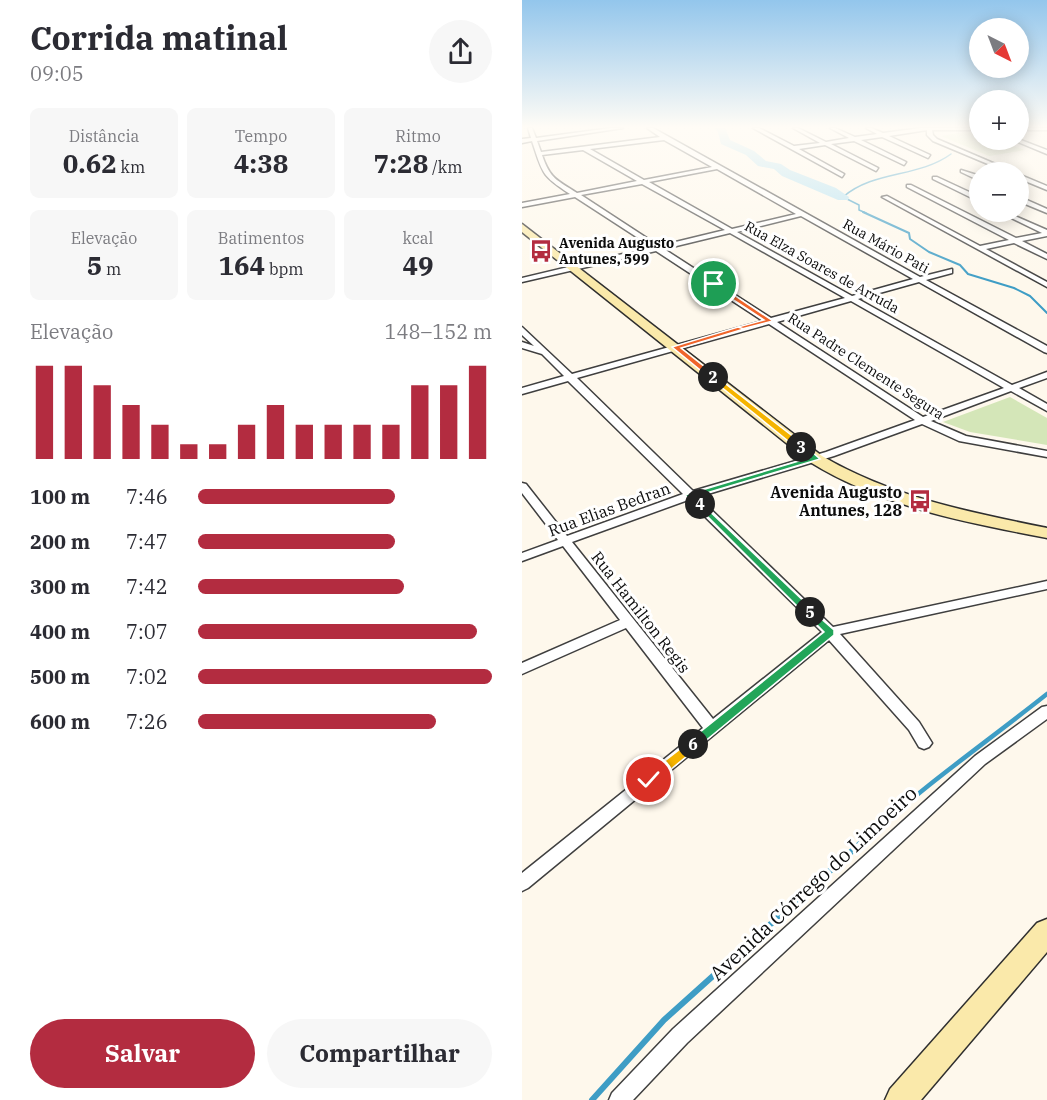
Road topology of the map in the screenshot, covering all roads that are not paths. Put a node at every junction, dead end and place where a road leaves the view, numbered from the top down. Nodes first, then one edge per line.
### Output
1 (552, 179) edge
2 (641, 179) edge
3 (653, 179) edge
4 (741, 179) edge
5 (937, 179) edge
6 (644, 181) junction
7 (1029, 181) edge
8 (909, 186) dead end
9 (1047, 188) edge
10 (576, 195) junction
11 (969, 195) edge
12 (885, 197) dead end
13 (1029, 203) edge
14 (522, 205) edge
15 (1047, 212) edge
16 (803, 214) junction
17 (1022, 222) edge
18 (522, 227) edge
19 (732, 231) junction
20 (1047, 234) edge
21 (1015, 241) junction
22 (659, 248) junction
23 (981, 248) junction
24 (1047, 257) edge
25 (574, 268) junction
26 (949, 271) dead end
27 (919, 279) junction
28 (522, 280) edge
29 (1047, 285) edge
30 (850, 298) junction
31 (770, 321) junction
32 (522, 330) edge
33 (522, 345) edge
34 (676, 347) junction
35 (1047, 350) edge
36 (545, 353) junction
37 (1047, 375) edge
38 (568, 378) junction
39 (1011, 389) junction
40 (522, 391) edge
41 (1047, 408) edge
42 (923, 421) junction
43 (1047, 454) edge
44 (816, 459) junction
45 (522, 486) edge
46 (690, 495) junction
47 (1047, 533) edge
48 (565, 540) junction
49 (522, 557) edge
50 (1047, 585) edge
51 (628, 622) junction
52 (830, 632) junction
53 (522, 669) edge
54 (1047, 711) edge
55 (712, 729) junction
56 (924, 743) dead end
57 (522, 883) edge
58 (1047, 932) edge
59 (619, 1100) edge
60 (901, 1100) edge

1 - 10 street, Rua Padre Clemente Segura
2 - 6 street, Rua Elza Soares de Arruda
3 - 6 street
4 - 16 street, Rua Mário Pati
5 - 11 street
6 - 10 street
6 - 19 street, Rua Elza Soares de Arruda
7 - 9 street
8 - 21 street
10 - 14 street
10 - 22 street, Rua Padre Clemente Segura
12 - 23 street
13 - 15 street
16 - 19 street
16 - 27 street, Rua Mário Pati
17 - 20 street
18 - 25 street
19 - 22 street
19 - 30 street, Rua Elza Soares de Arruda
20 - 21 street
21 - 23 street
21 - 24 street
22 - 25 street
22 - 31 street, Rua Padre Clemente Segura
23 - 29 street
25 - 28 street
25 - 34 street
26 - 27 street
27 - 30 street
27 - 35 street, Rua Mário Pati
30 - 31 street
30 - 39 street, Rua Elza Soares de Arruda
31 - 34 street
31 - 42 street, Rua Padre Clemente Segura
32 - 36 street
33 - 36 street
34 - 38 street
34 - 44 street
36 - 38 street
37 - 39 street, Rua Elias Bedran
38 - 40 street
38 - 46 street
39 - 41 street, Rua Elza Soares de Arruda
39 - 42 street, Rua Elias Bedran
42 - 43 street, Rua Padre Clemente Segura
42 - 44 street, Rua Elias Bedran
44 - 46 street, Rua Elias Bedran
44 - 47 street
45 - 48 street, Rua Hamilton Regis
46 - 48 street, Rua Elias Bedran
46 - 52 street
48 - 49 street, Rua Elias Bedran
48 - 51 street, Rua Hamilton Regis
50 - 52 street
51 - 53 street
51 - 55 street, Rua Hamilton Regis
52 - 55 street
52 - 56 street
54 - 59 street, Avenida Córrego do Limoeiro
55 - 57 street
58 - 60 street

